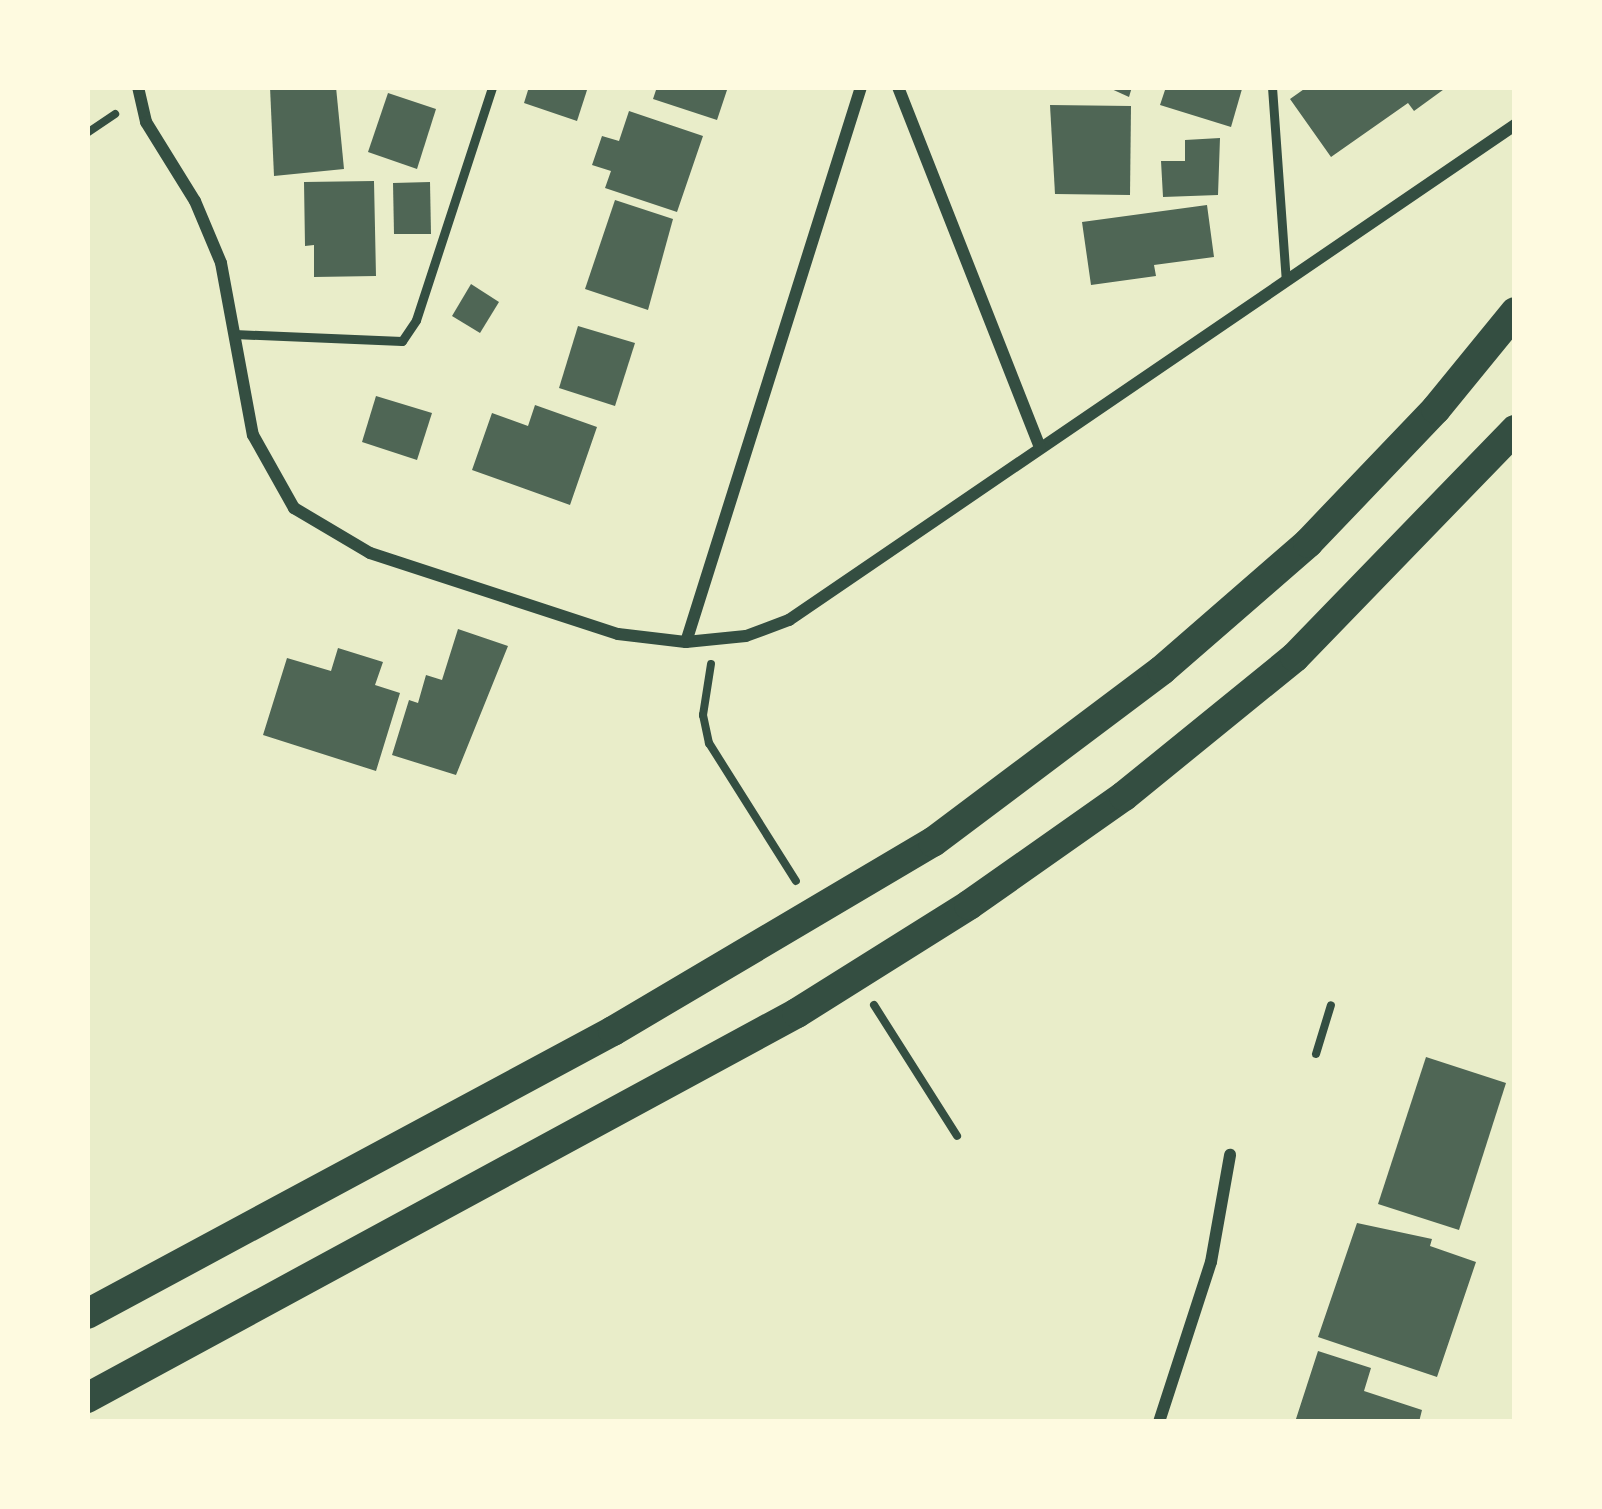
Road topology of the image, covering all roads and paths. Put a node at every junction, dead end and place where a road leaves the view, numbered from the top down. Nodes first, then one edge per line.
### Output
1 (138, 87) edge
2 (492, 87) edge
3 (861, 87) edge
4 (898, 87) edge
5 (1273, 87) edge
6 (1515, 125) edge
7 (1286, 280) junction
8 (1515, 312) edge
9 (234, 334) junction
10 (1515, 430) edge
11 (1040, 447) junction
12 (686, 642) junction
13 (713, 642) junction
14 (709, 743) dead end
15 (1331, 1005) dead end
16 (1316, 1054) dead end
17 (1230, 1155) dead end
18 (87, 1313) edge
19 (87, 1398) edge
20 (1159, 1422) edge

1 - 9 street
2 - 9 lane
3 - 12 street
4 - 11 street
5 - 7 lane
6 - 7 street
7 - 11 street
8 - 18 main road
9 - 12 street
10 - 19 main road
11 - 13 street
12 - 13 street
13 - 14 path
15 - 16 path
17 - 20 street

